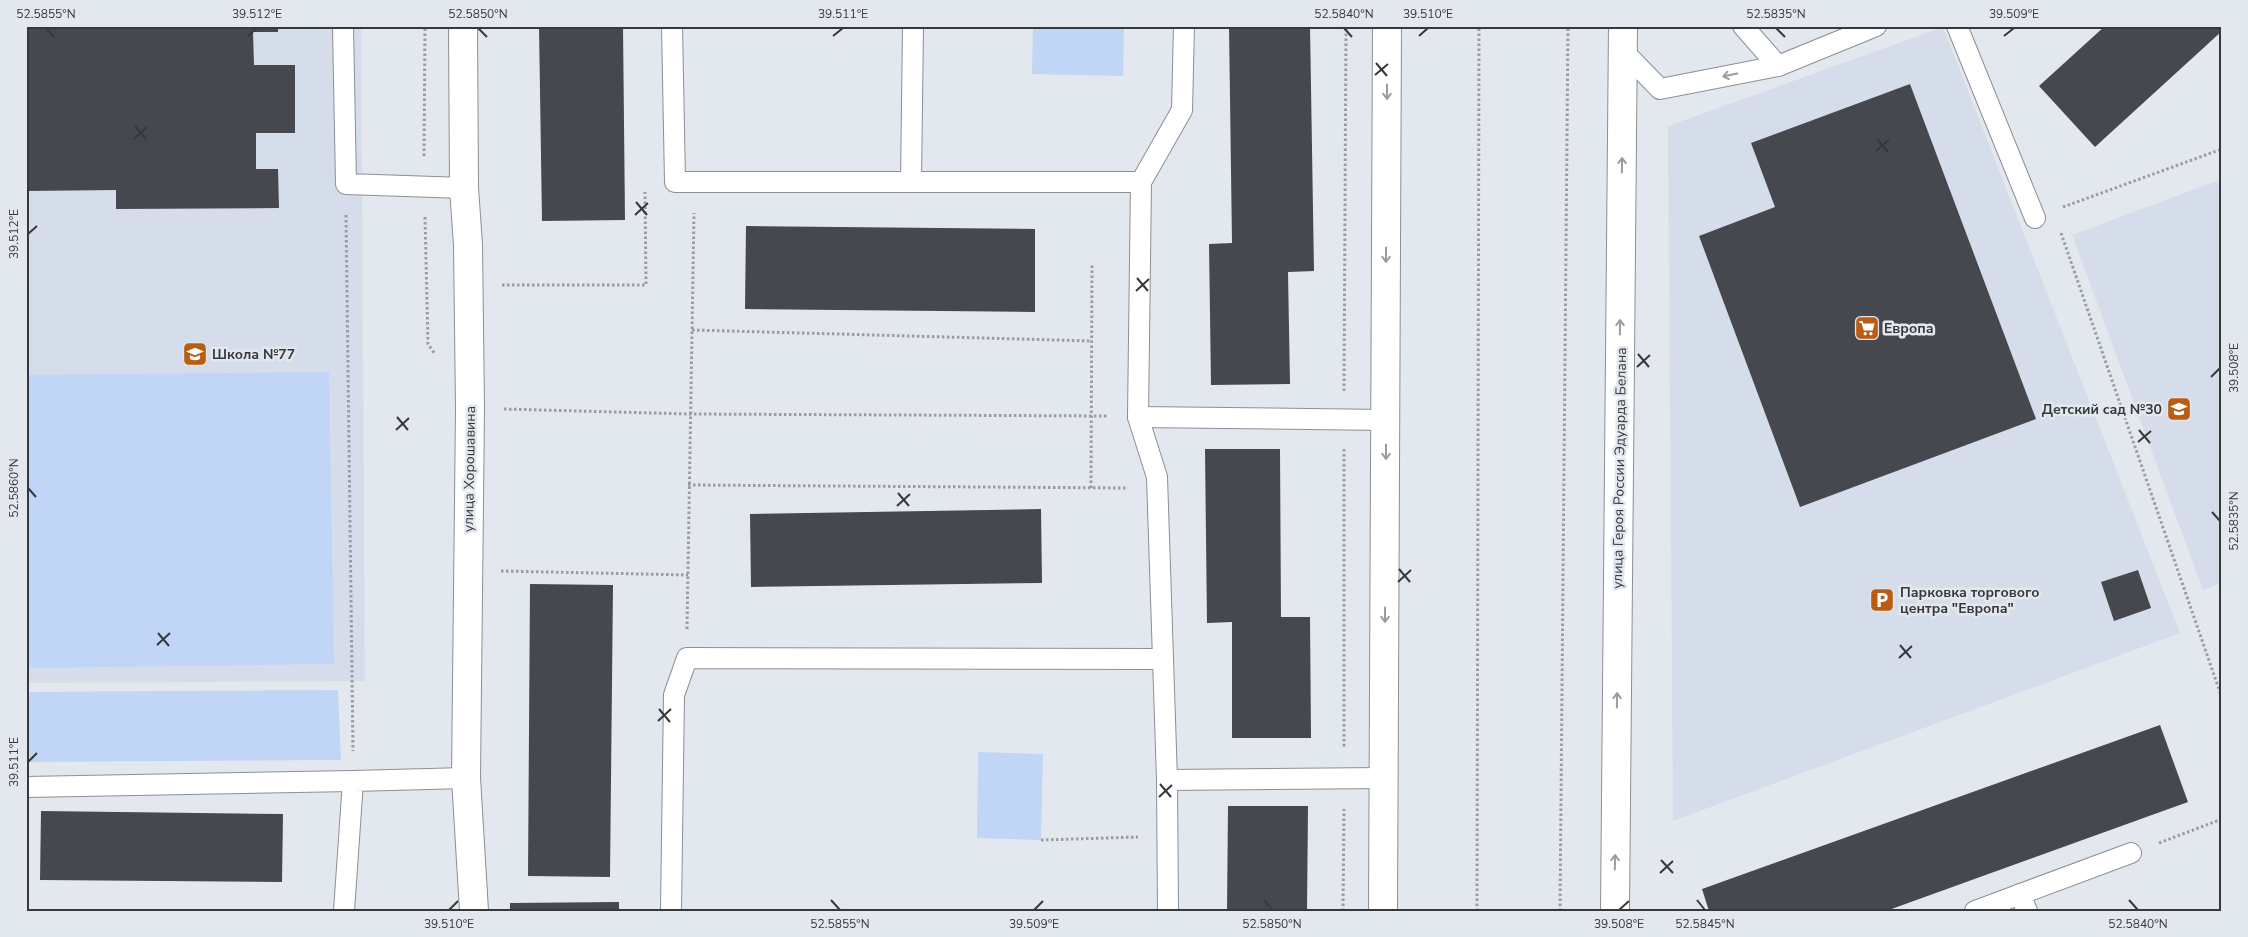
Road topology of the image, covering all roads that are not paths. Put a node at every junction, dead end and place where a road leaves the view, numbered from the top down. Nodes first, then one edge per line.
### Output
1 (343, 26) edge
2 (463, 26) edge
3 (672, 26) edge
4 (913, 26) edge
5 (1184, 26) edge
6 (1387, 26) edge
7 (1743, 26) edge
8 (1876, 26) edge
9 (1957, 26) edge
10 (1623, 38) edge
11 (1778, 66) junction
12 (911, 182) junction
13 (1140, 182) junction
14 (464, 188) junction
15 (2044, 214) road end
16 (1138, 417) junction
17 (1386, 420) junction
18 (1163, 659) junction
19 (466, 778) junction
20 (1384, 778) junction
21 (1167, 780) junction
22 (353, 782) junction
23 (26, 787) edge
24 (2131, 853) road end
25 (2024, 902) edge
26 (344, 911) edge
27 (474, 911) edge
28 (671, 911) edge
29 (1168, 911) edge
30 (1383, 911) edge
31 (1615, 911) edge
32 (1975, 911) edge

1 - 14 lane
2 - 14 street, улица Хорошавина
3 - 12 lane
4 - 12 lane
5 - 13 lane
6 -> 17 street
7 - 11 lane
8 - 11 lane
9 - 15 lane
11 -> 10 lane
31 -> 10 street, улица Героя России Эдуарда Белана
12 - 13 lane
13 - 16 lane
14 - 19 street, улица Хорошавина
16 - 17 lane
16 - 18 lane
17 -> 20 street
18 - 21 lane
18 - 28 lane
19 - 22 lane
19 - 27 street, улица Хорошавина
20 - 21 lane
20 - 30 street
21 - 29 lane
22 - 23 lane
22 - 26 lane
24 - 25 lane
25 - 32 lane

